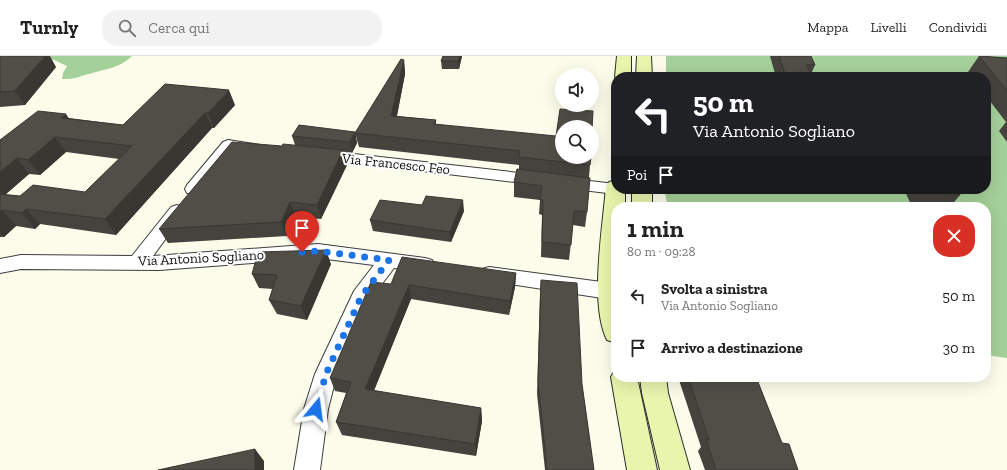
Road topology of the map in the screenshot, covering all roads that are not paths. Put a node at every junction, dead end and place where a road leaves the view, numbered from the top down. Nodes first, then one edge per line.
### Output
1 (624, 56) edge
2 (644, 56) edge
3 (623, 72) edge
4 (644, 72) edge
5 (267, 150) edge
6 (307, 154) edge
7 (611, 186) edge
8 (389, 260) junction
9 (137, 263) junction
10 (0, 266) edge
11 (443, 267) edge
12 (474, 272) edge
13 (611, 291) edge
14 (625, 382) edge
15 (654, 382) edge
16 (307, 470) edge
17 (642, 470) edge
18 (675, 470) edge

1 - 3 main road
2 - 4 main road
5 - 9 street
6 - 7 street, Via Francesco Feo
8 - 9 street, Via Antonio Sogliano
8 - 11 street, Via Antonio Sogliano
8 - 16 street
9 - 10 street, Via Antonio Sogliano
12 - 13 street
14 - 17 main road
15 - 18 main road

